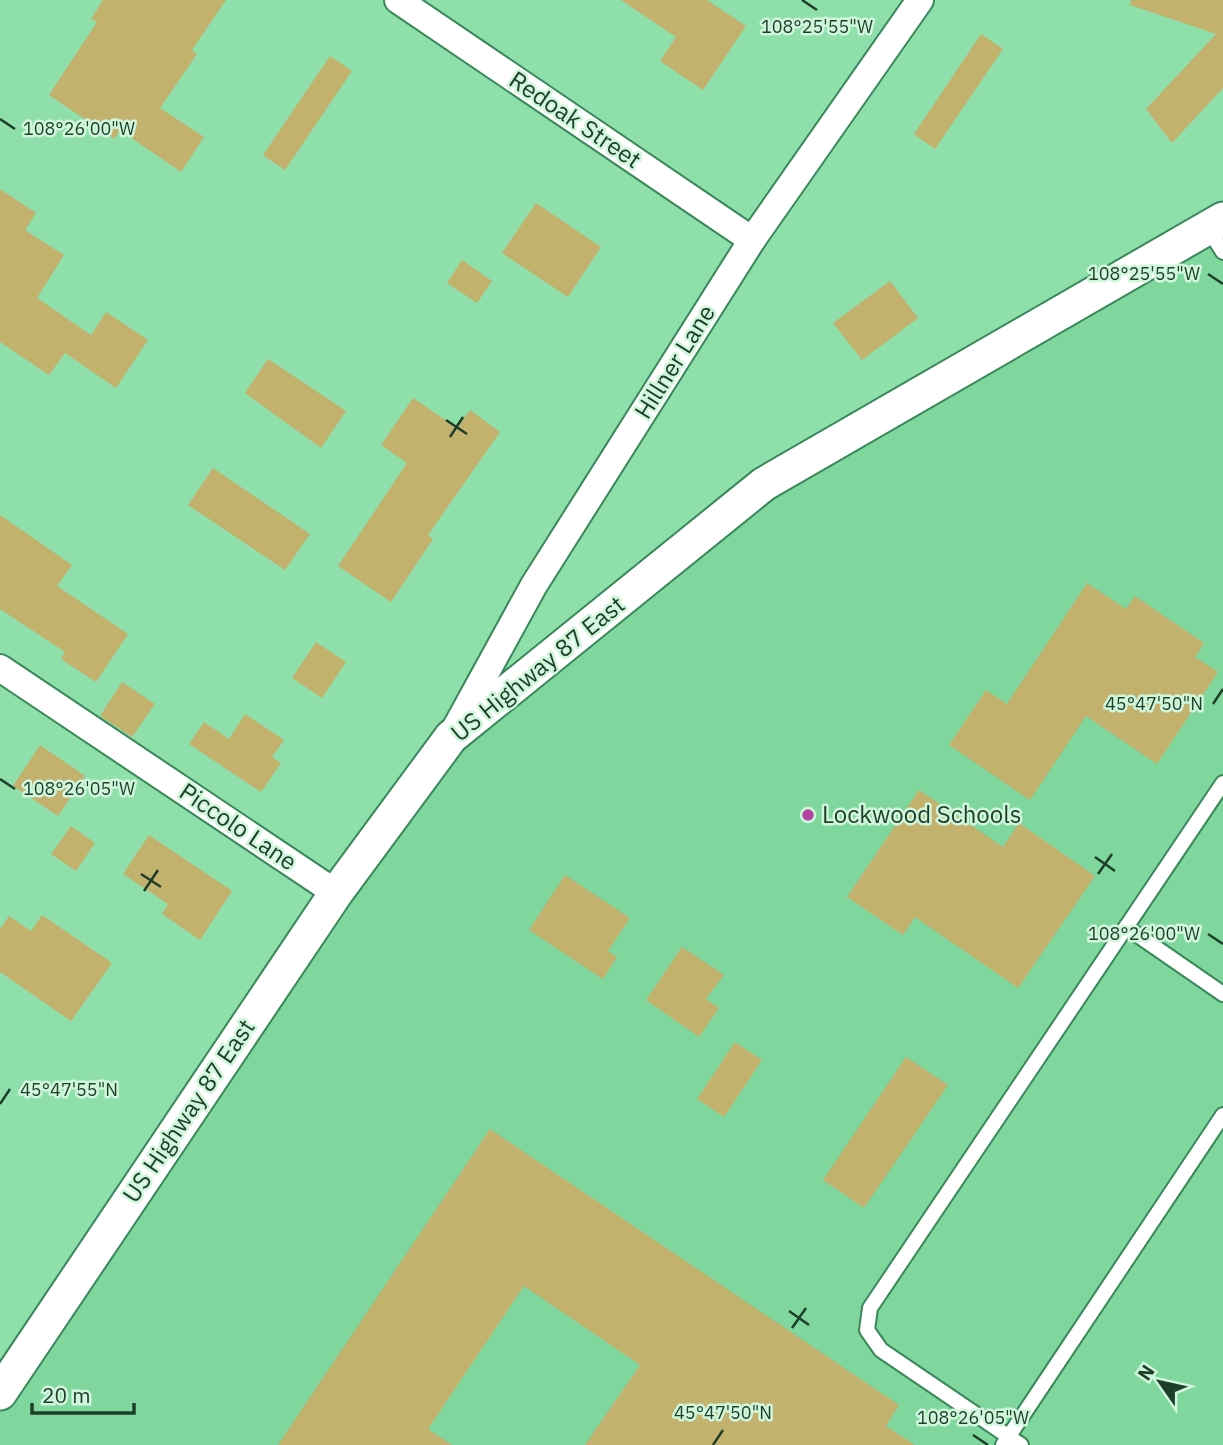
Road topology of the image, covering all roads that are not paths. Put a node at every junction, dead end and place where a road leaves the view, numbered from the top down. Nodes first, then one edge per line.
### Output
1 (398, 0) edge
2 (920, 0) edge
3 (1218, 233) edge
4 (752, 240) junction
5 (0, 668) edge
6 (451, 737) junction
7 (1223, 783) edge
8 (336, 893) junction
9 (1126, 928) junction
10 (1223, 994) edge
11 (1223, 1115) edge
12 (0, 1393) edge
13 (1011, 1442) edge

1 - 4 street, Redoak Street
2 - 4 street, Hillner Lane
3 - 6 street, US Highway 87 East
4 - 6 street, Hillner Lane
5 - 8 street, Piccolo Lane
6 - 8 street, US Highway 87 East
7 - 9 lane
8 - 12 street, US Highway 87 East
9 - 10 lane
9 - 13 lane
11 - 13 lane

